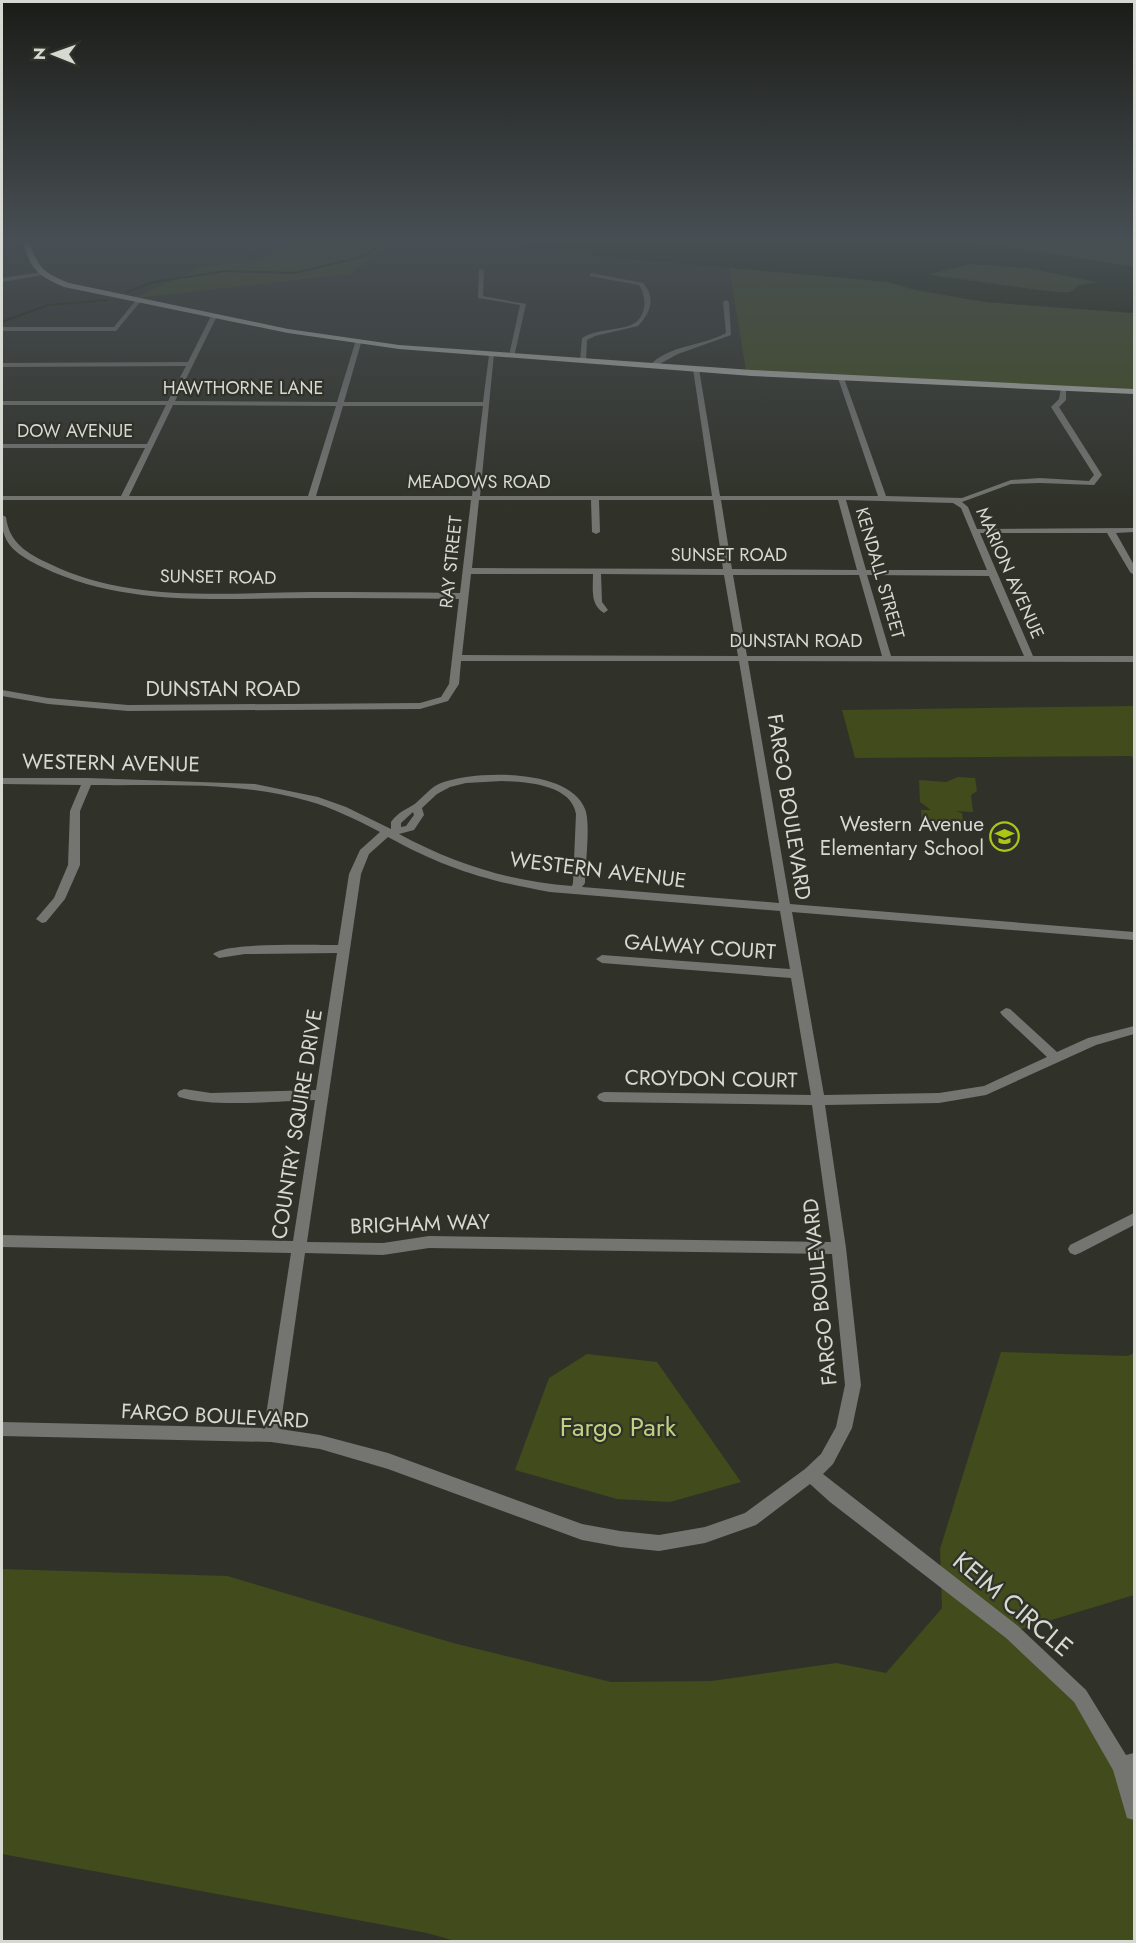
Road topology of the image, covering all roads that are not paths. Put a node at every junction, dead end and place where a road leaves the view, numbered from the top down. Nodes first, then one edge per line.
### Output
1 (207, 330) edge
2 (287, 330) edge
3 (518, 330) edge
4 (614, 330) edge
5 (729, 330) edge
6 (358, 343) junction
7 (492, 355) junction
8 (512, 356) junction
9 (583, 361) junction
10 (190, 364) junction
11 (2, 365) edge
12 (652, 366) junction
13 (696, 369) junction
14 (842, 378) junction
15 (1064, 389) junction
16 (1134, 392) edge
17 (170, 403) junction
18 (341, 403) junction
19 (2, 404) edge
20 (485, 404) junction
21 (2, 446) edge
22 (148, 446) junction
23 (124, 497) junction
24 (4, 498) edge
25 (474, 498) junction
26 (841, 498) junction
27 (310, 499) junction
28 (595, 499) junction
29 (884, 499) junction
30 (716, 500) junction
31 (956, 502) junction
32 (2, 510) edge
33 (2, 518) edge
34 (1110, 530) junction
35 (1134, 530) edge
36 (973, 531) junction
37 (596, 532) dead end
38 (466, 571) junction
39 (597, 572) junction
40 (728, 572) junction
41 (1134, 572) edge
42 (861, 573) junction
43 (992, 573) junction
44 (464, 596) junction
45 (604, 610) dead end
46 (457, 658) junction
47 (743, 658) junction
48 (887, 658) junction
49 (1030, 659) junction
50 (1134, 659) edge
51 (2, 693) edge
52 (446, 699) joint
53 (2, 780) edge
54 (88, 782) junction
55 (417, 808) dead end
56 (387, 832) junction
57 (575, 890) junction
58 (784, 908) junction
59 (42, 919) dead end
60 (1134, 936) edge
61 (345, 949) junction
62 (219, 954) dead end
63 (602, 959) dead end
64 (796, 975) junction
65 (1006, 1012) dead end
66 (1134, 1030) edge
67 (1056, 1058) junction
68 (184, 1094) dead end
69 (322, 1095) junction
70 (604, 1097) dead end
71 (818, 1100) junction
72 (1134, 1219) edge
73 (2, 1241) edge
74 (299, 1247) junction
75 (839, 1248) junction
76 (1075, 1249) dead end
77 (2, 1429) edge
78 (271, 1436) junction
79 (812, 1474) junction
80 (1128, 1764) edge
81 (1134, 1810) edge

1 - 10 street
2 - 6 main road
3 - 8 street
4 - 9 street
5 - 12 street
6 - 7 main road
6 - 18 street
7 - 8 main road
7 - 20 street, RAY STREET
8 - 9 main road
9 - 12 main road
10 - 11 street
10 - 17 street
12 - 13 main road
13 - 14 main road
13 - 30 street, FARGO BOULEVARD
14 - 15 main road
14 - 29 street
15 - 16 main road
15 - 31 street
17 - 18 street, HAWTHORNE LANE
17 - 19 street, HAWTHORNE LANE
17 - 22 street
18 - 20 street, HAWTHORNE LANE
18 - 27 street
20 - 25 street, RAY STREET
21 - 22 street, DOW AVENUE
22 - 23 street
23 - 24 street, MEADOWS ROAD
23 - 27 street, MEADOWS ROAD
24 - 32 street
25 - 27 street, MEADOWS ROAD
25 - 28 street, MEADOWS ROAD
25 - 38 street, RAY STREET
26 - 29 street, MEADOWS ROAD
26 - 30 street, MEADOWS ROAD
26 - 42 street, KENDALL STREET
28 - 30 street, MEADOWS ROAD
28 - 37 street
29 - 31 street, MEADOWS ROAD
30 - 40 street, FARGO BOULEVARD
31 - 36 street, MARION AVENUE
33 - 44 street, SUNSET ROAD
34 - 35 street
34 - 36 street
34 - 41 street
36 - 43 street, MARION AVENUE
38 - 39 street, SUNSET ROAD
38 - 44 street, RAY STREET
39 - 40 street, SUNSET ROAD
39 - 45 street
40 - 42 street, SUNSET ROAD
40 - 47 street, FARGO BOULEVARD
42 - 43 street, SUNSET ROAD
42 - 48 street, KENDALL STREET
43 - 49 street, MARION AVENUE
44 - 46 street, RAY STREET
46 - 47 street, DUNSTAN ROAD
46 - 52 street, RAY STREET
47 - 48 street, DUNSTAN ROAD
47 - 58 street, FARGO BOULEVARD
48 - 49 street, DUNSTAN ROAD
49 - 50 street, DUNSTAN ROAD
51 - 52 street, DUNSTAN ROAD
53 - 54 street, WESTERN AVENUE
54 - 56 street, WESTERN AVENUE
54 - 59 street
55 - 57 street
56 - 57 street, WESTERN AVENUE
56 - 61 street, COUNTRY SQUIRE DRIVE
57 - 58 street, WESTERN AVENUE
58 - 60 street, WESTERN AVENUE
58 - 64 street, FARGO BOULEVARD
61 - 62 street
61 - 69 street, COUNTRY SQUIRE DRIVE
63 - 64 street, GALWAY COURT
64 - 71 street, FARGO BOULEVARD
65 - 67 street
66 - 67 street, CROYDON COURT
67 - 71 street, CROYDON COURT
68 - 69 street
69 - 74 street, COUNTRY SQUIRE DRIVE
70 - 71 street, CROYDON COURT
71 - 75 street, FARGO BOULEVARD
72 - 76 street
73 - 74 street, BRIGHAM WAY
74 - 75 street, BRIGHAM WAY
74 - 78 street, COUNTRY SQUIRE DRIVE
75 - 79 street, FARGO BOULEVARD
77 - 78 street, FARGO BOULEVARD
78 - 79 street, FARGO BOULEVARD
79 - 80 street, KEIM CIRCLE
80 - 81 street, KEIM CIRCLE

